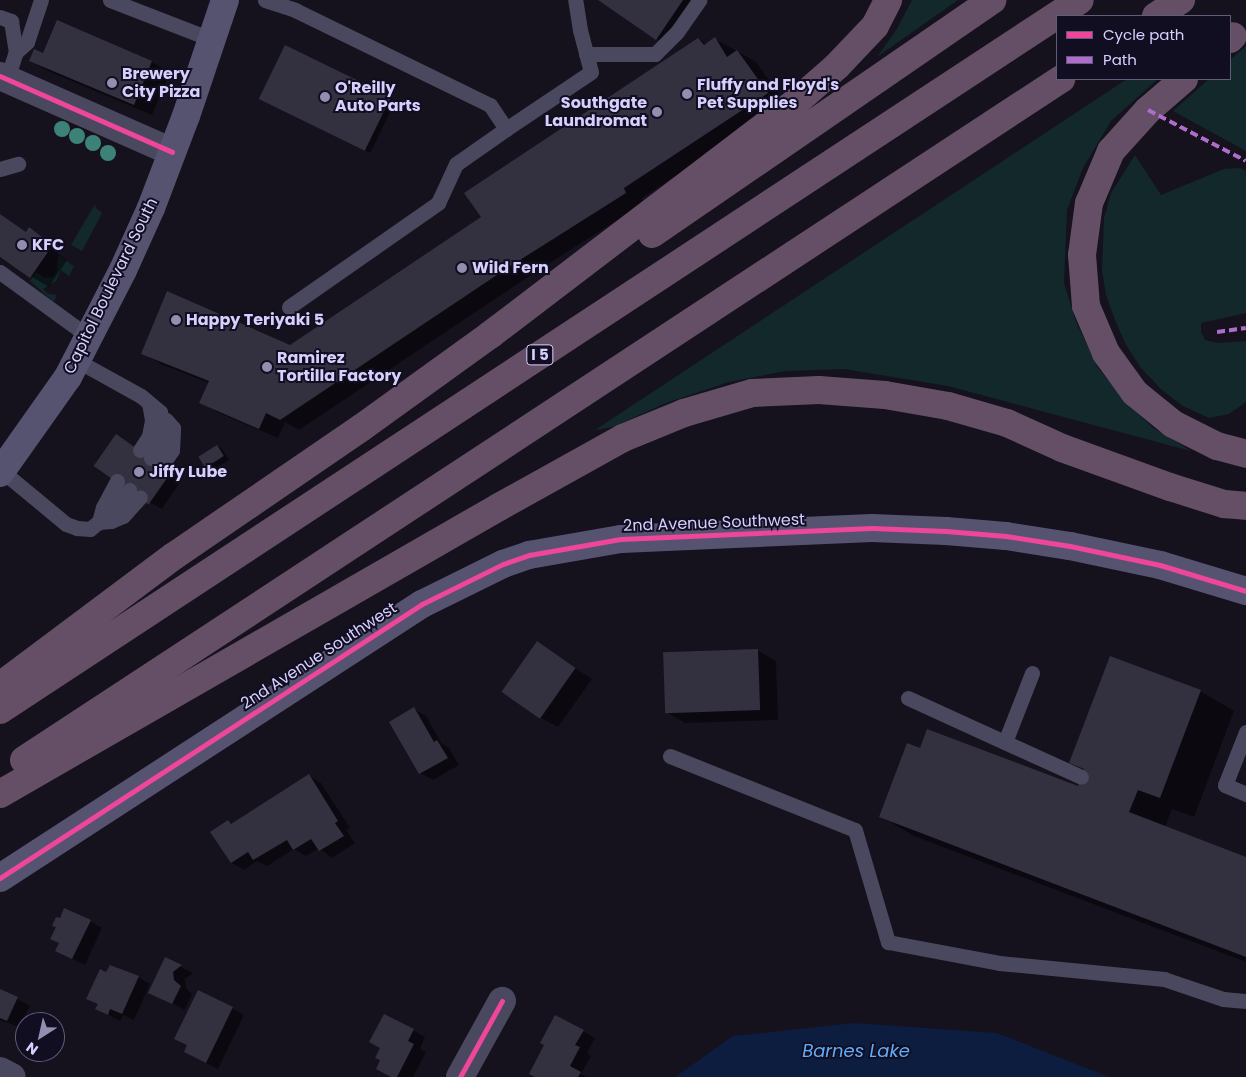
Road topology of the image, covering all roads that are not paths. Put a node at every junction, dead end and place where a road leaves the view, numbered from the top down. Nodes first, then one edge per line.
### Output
1 (41, 0) edge
2 (110, 0) edge
3 (225, 0) edge
4 (265, 0) edge
5 (575, 0) edge
6 (699, 0) edge
7 (888, 0) edge
8 (992, 0) edge
9 (1080, 0) edge
10 (1181, 0) edge
11 (298, 3) edge
12 (1057, 15) edge
13 (1158, 15) edge
14 (1056, 16) edge
15 (0, 17) edge
16 (211, 39) junction
17 (16, 52) junction
18 (586, 54) junction
19 (3, 77) edge
20 (1059, 80) edge
21 (1183, 80) edge
22 (506, 129) junction
23 (172, 152) junction
24 (18, 164) dead end
25 (0, 169) edge
26 (0, 272) edge
27 (289, 307) dead end
28 (490, 335) junction
29 (82, 349) junction
30 (1246, 454) edge
31 (151, 458) dead end
32 (4, 463) edge
33 (129, 489) dead end
34 (1246, 506) edge
35 (1246, 590) edge
36 (1032, 673) dead end
37 (0, 686) edge
38 (908, 698) dead end
39 (0, 710) edge
40 (1246, 732) edge
41 (1005, 742) junction
42 (670, 756) dead end
43 (0, 776) edge
44 (1081, 777) dead end
45 (0, 794) edge
46 (1246, 794) edge
47 (0, 878) edge
48 (502, 1001) dead end
49 (1246, 1001) edge
50 (0, 1071) edge
51 (12, 1077) edge
52 (460, 1077) edge

1 - 17 lane
2 - 16 lane
3 - 16 street, Capitol Boulevard South
4 - 11 lane
5 - 18 lane
6 - 18 lane
7 - 28 highway
8 - 28 highway
9 - 12 highway, I 5
10 - 13 highway
11 - 22 lane
14 - 39 highway, I 5
15 - 17 lane
16 - 23 street, Capitol Boulevard South
17 - 19 lane
18 - 22 lane
19 - 23 street
20 - 43 highway
21 - 30 highway
22 - 27 lane
23 - 29 street, Capitol Boulevard South
24 - 25 lane
26 - 29 lane
28 - 37 highway
29 - 31 lane
29 - 32 street, Capitol Boulevard South
32 - 33 lane
34 - 45 highway
35 - 47 street, 2nd Avenue Southwest
36 - 41 lane
38 - 41 lane
40 - 46 lane
41 - 44 lane
42 - 49 lane
48 - 52 street
50 - 51 street

